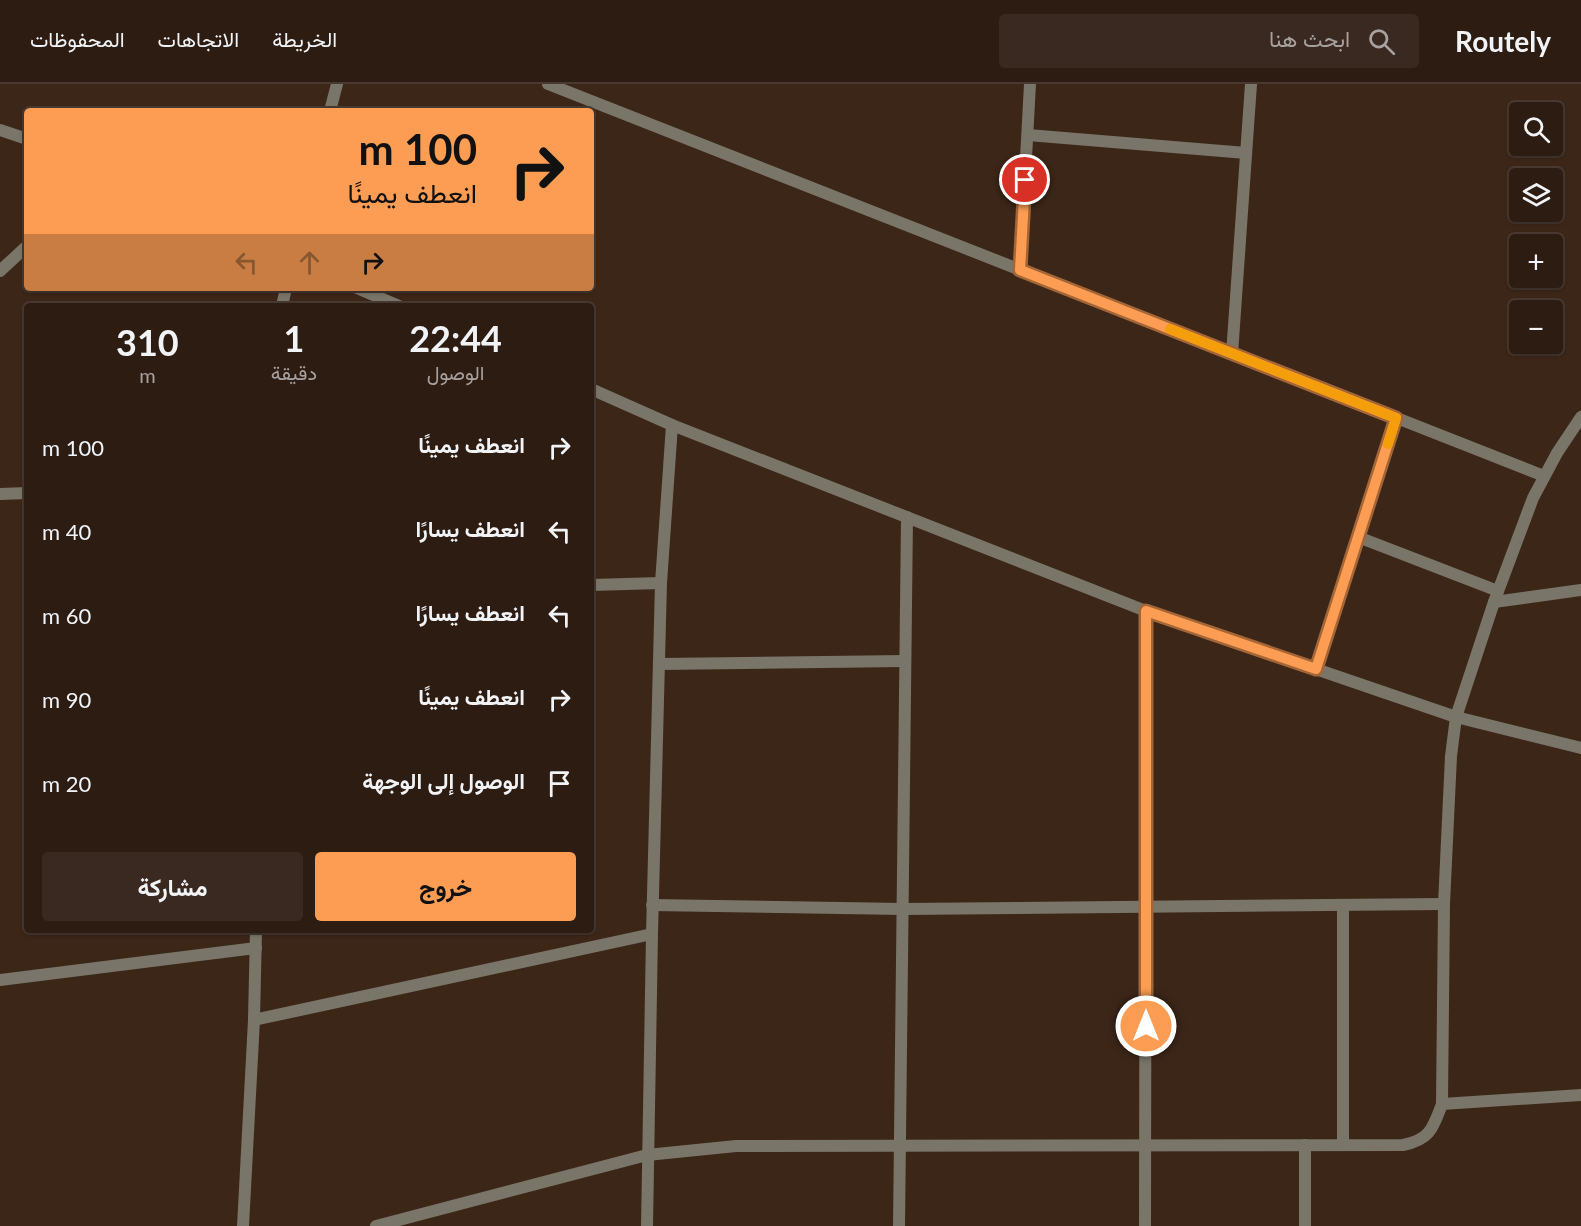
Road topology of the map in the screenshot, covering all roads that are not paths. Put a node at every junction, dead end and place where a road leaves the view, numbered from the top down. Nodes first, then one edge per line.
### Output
1 (337, 84) edge
2 (548, 84) edge
3 (1030, 84) edge
4 (1251, 84) edge
5 (331, 108) edge
6 (0, 130) edge
7 (1028, 135) junction
8 (24, 138) edge
9 (1246, 153) junction
10 (24, 249) edge
11 (1020, 270) junction
12 (0, 271) edge
13 (364, 291) edge
14 (392, 303) edge
15 (1232, 354) junction
16 (594, 390) edge
17 (1581, 417) edge
18 (1396, 418) junction
19 (672, 424) junction
20 (1544, 476) junction
21 (24, 493) edge
22 (0, 494) edge
23 (907, 517) junction
24 (1358, 537) junction
25 (661, 583) junction
26 (594, 585) edge
27 (1581, 590) edge
28 (1496, 596) junction
29 (1146, 611) junction
30 (905, 661) junction
31 (659, 664) junction
32 (1316, 669) junction
33 (1456, 717) junction
34 (1581, 748) edge
35 (1444, 904) junction
36 (652, 905) junction
37 (1343, 905) junction
38 (1146, 907) junction
39 (903, 909) junction
40 (256, 933) edge
41 (652, 934) junction
42 (256, 948) junction
43 (0, 980) edge
44 (254, 1020) junction
45 (1581, 1095) edge
46 (1442, 1104) junction
47 (1305, 1145) junction
48 (1343, 1145) junction
49 (1146, 1146) junction
50 (900, 1147) junction
51 (647, 1155) junction
52 (243, 1226) edge
53 (376, 1226) edge
54 (647, 1226) edge
55 (899, 1226) edge
56 (1144, 1226) edge
57 (1305, 1226) edge

1 - 5 street
2 - 11 street
3 - 7 street
4 - 9 street
6 - 8 street
7 - 9 street
7 - 11 street
9 - 15 street
10 - 12 street
11 - 15 street
13 - 14 street
15 - 18 street
16 - 19 street
17 - 20 street
18 - 20 street
18 - 24 street
19 - 23 street
19 - 25 street
20 - 28 street
21 - 22 street
23 - 29 street
23 - 30 street
24 - 28 street
24 - 32 street
25 - 26 street
25 - 31 street
27 - 28 street
28 - 33 street
29 - 32 street
29 - 38 street
30 - 31 street
30 - 39 street
31 - 36 street
32 - 33 street
33 - 34 street
33 - 35 street
35 - 37 street
35 - 46 street
36 - 39 street
36 - 41 street
37 - 38 street
37 - 48 street
38 - 39 street
38 - 49 street
39 - 50 street
40 - 42 street
41 - 44 street
41 - 51 street
42 - 43 street
42 - 44 street
44 - 52 street
45 - 46 street
46 - 48 street
47 - 48 street
47 - 49 street
47 - 57 street
49 - 50 street
49 - 56 street
50 - 51 street
50 - 55 street
51 - 53 street
51 - 54 street

